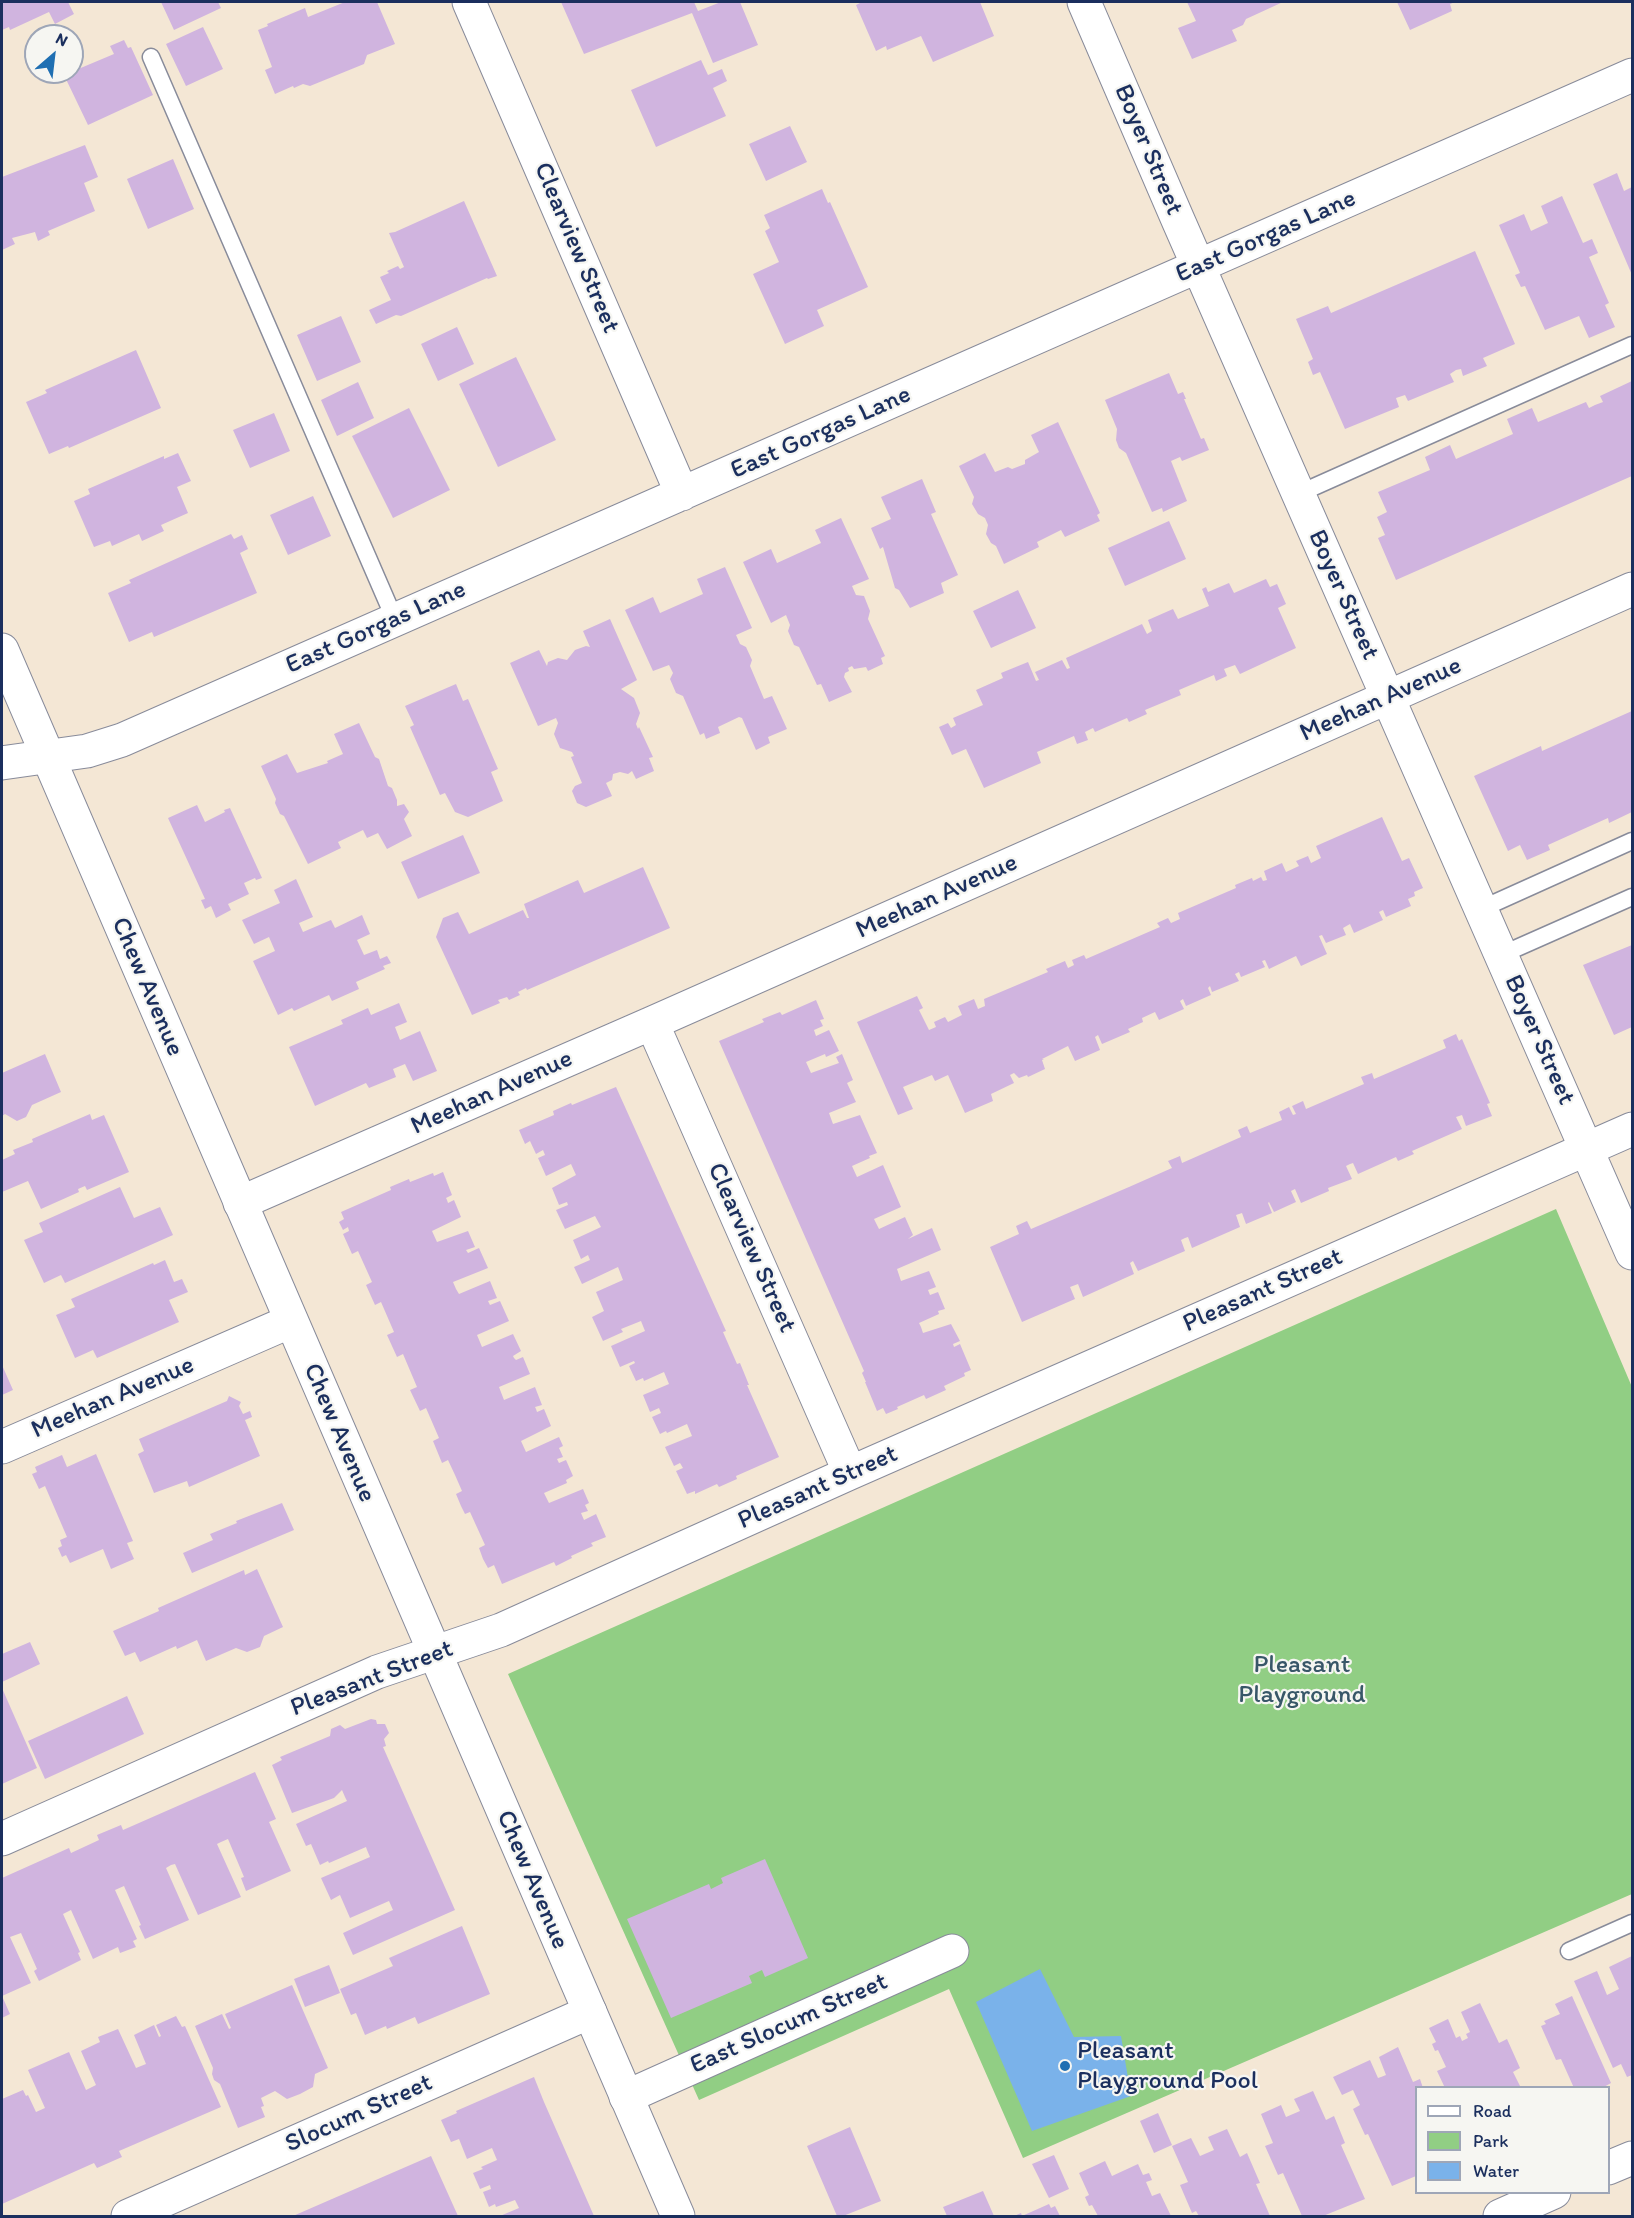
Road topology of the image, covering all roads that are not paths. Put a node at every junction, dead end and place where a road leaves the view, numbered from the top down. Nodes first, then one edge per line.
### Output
1 (469, 2) edge
2 (1084, 2) edge
3 (151, 57) dead end
4 (1632, 75) edge
5 (1198, 267) junction
6 (1632, 345) edge
7 (682, 494) junction
8 (1298, 494) junction
9 (1632, 589) edge
10 (394, 620) junction
11 (2, 650) edge
12 (1388, 697) junction
13 (47, 756) junction
14 (2, 763) edge
15 (1632, 841) edge
16 (1632, 897) edge
17 (1481, 909) junction
18 (1501, 955) junction
19 (652, 1023) junction
20 (1632, 1129) edge
21 (1587, 1149) junction
22 (240, 1203) junction
23 (1632, 1253) edge
24 (291, 1321) junction
25 (2, 1447) edge
26 (850, 1473) junction
27 (434, 1652) junction
28 (2, 1839) edge
29 (1632, 1923) edge
30 (952, 1951) dead end
31 (1569, 1951) dead end
32 (590, 2012) junction
33 (626, 2097) junction
34 (1632, 2158) edge
35 (1610, 2167) edge
36 (1552, 2194) edge
37 (128, 2217) edge
38 (678, 2217) edge
39 (1500, 2217) edge

1 - 7 street, Clearview Street
2 - 5 street, Boyer Street
3 - 10 lane
4 - 5 street, East Gorgas Lane
5 - 7 street, East Gorgas Lane
5 - 8 street, Boyer Street
6 - 8 lane
7 - 10 street, East Gorgas Lane
8 - 12 street, Boyer Street
9 - 12 street, Meehan Avenue
10 - 13 street, East Gorgas Lane
11 - 13 street, Chew Avenue
12 - 17 street, Boyer Street
12 - 19 street, Meehan Avenue
13 - 14 street, East Gorgas Lane
13 - 22 street, Chew Avenue
15 - 17 lane
16 - 18 lane
17 - 18 street, Boyer Street
18 - 21 street, Boyer Street
19 - 22 street, Meehan Avenue
19 - 26 street, Clearview Street
20 - 21 street, Pleasant Street
21 - 23 street, Boyer Street
21 - 26 street, Pleasant Street
22 - 24 street, Chew Avenue
24 - 25 street, Meehan Avenue
24 - 27 street, Chew Avenue
26 - 27 street, Pleasant Street
27 - 28 street, Pleasant Street
27 - 32 street, Chew Avenue
29 - 31 lane
30 - 33 street, East Slocum Street
32 - 33 street, Chew Avenue
32 - 37 street, Slocum Street
33 - 38 street, Chew Avenue
34 - 35 street
36 - 39 street

